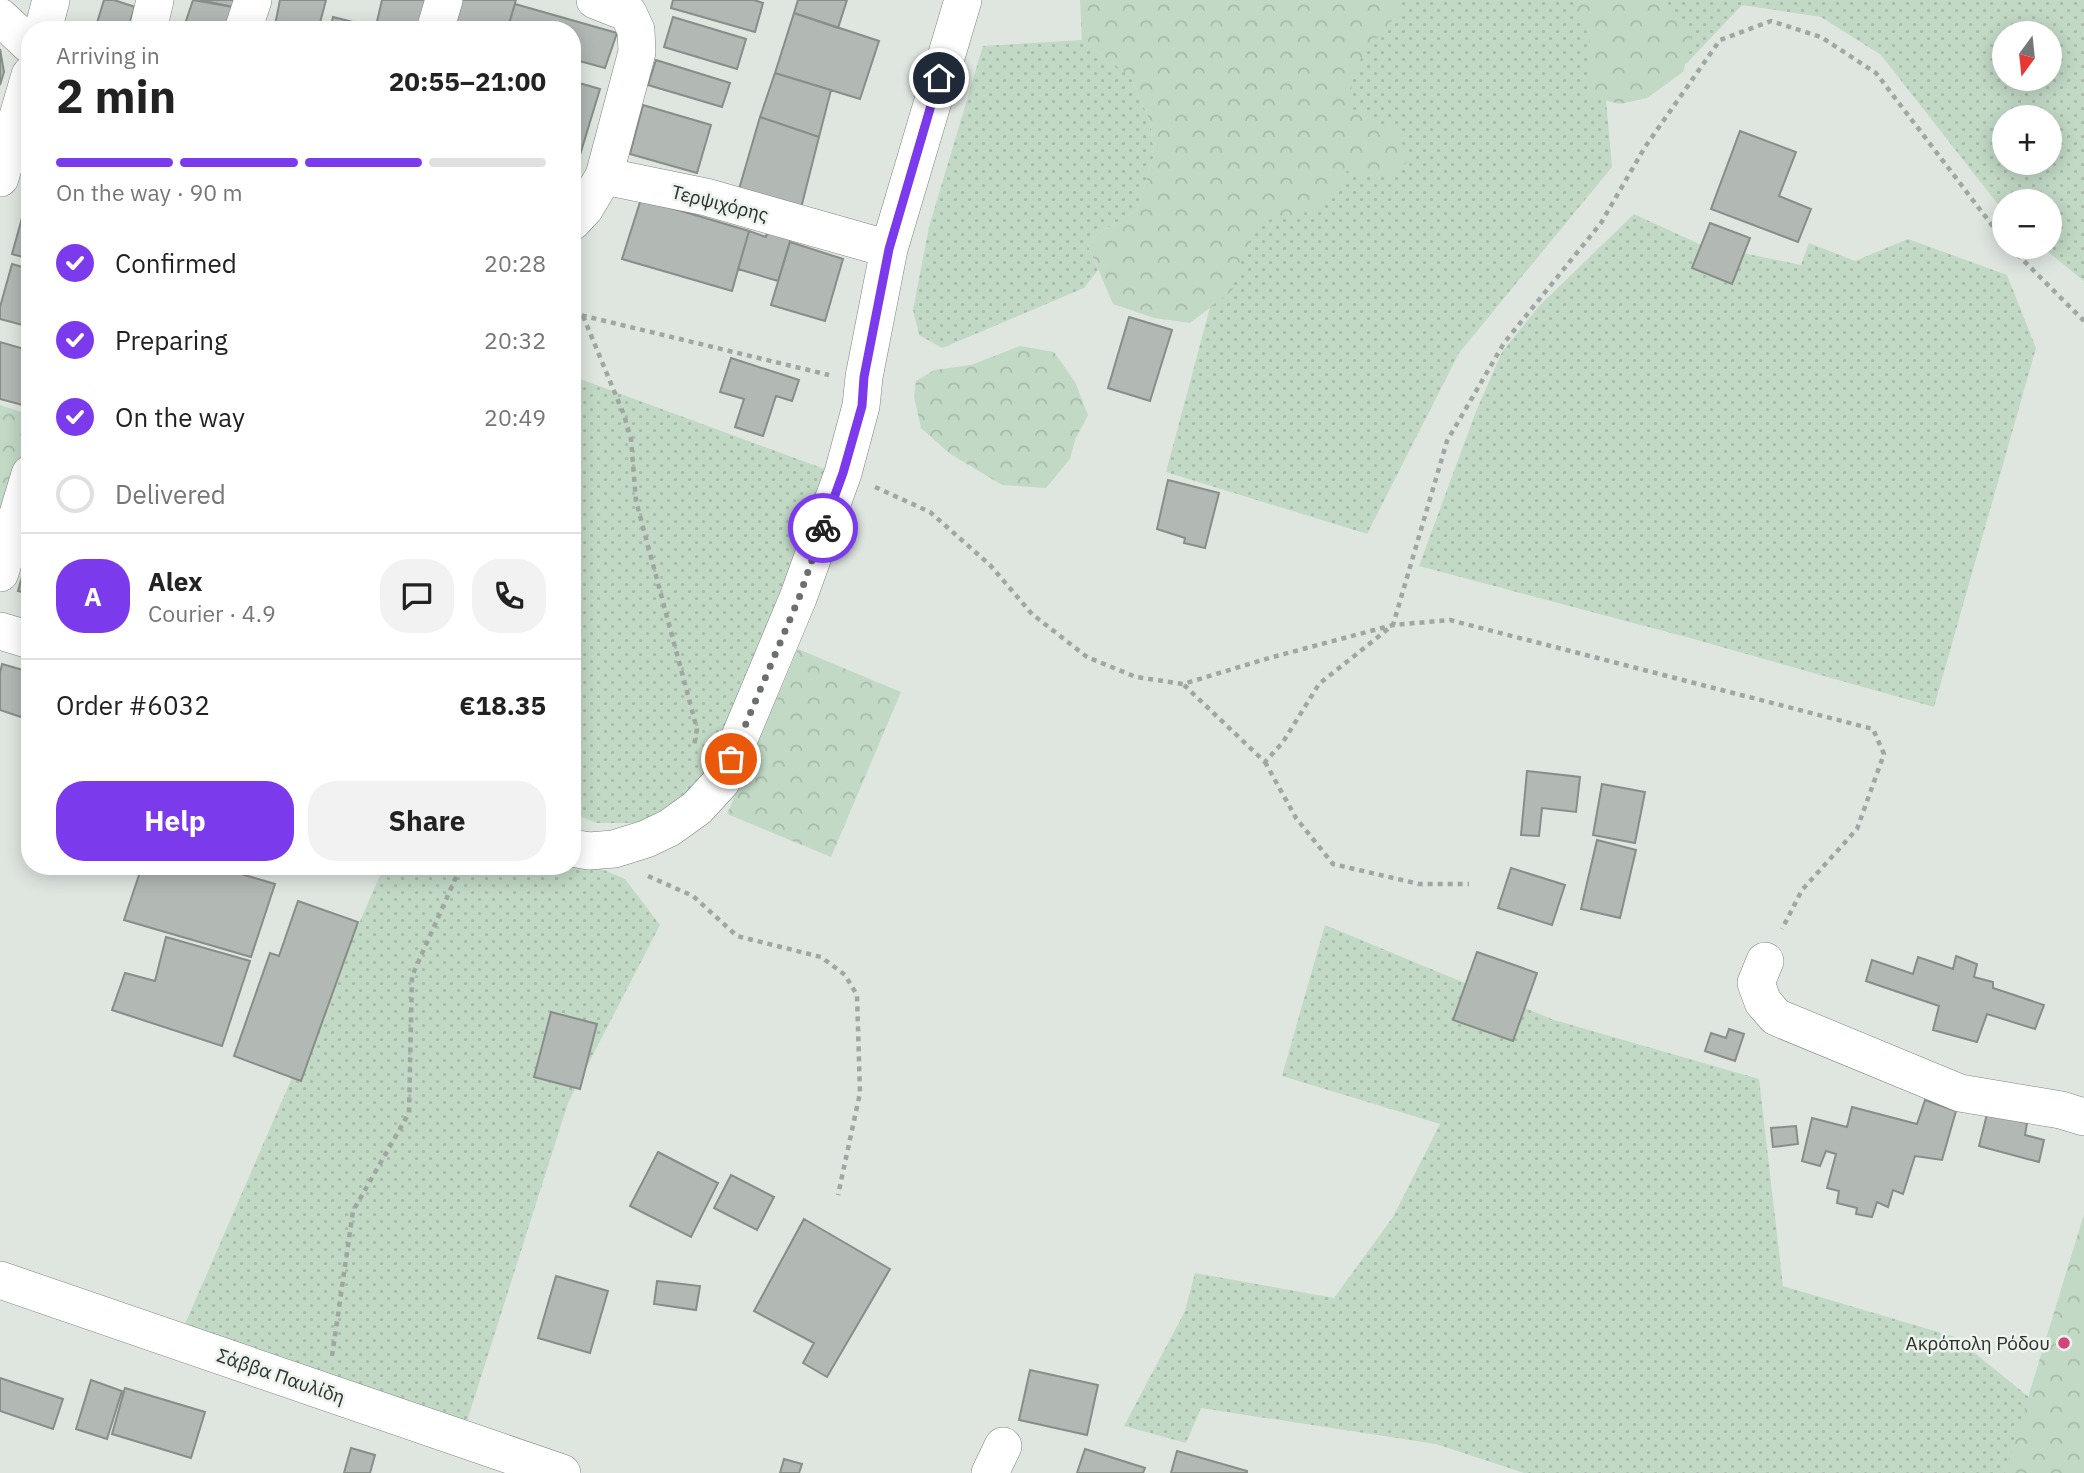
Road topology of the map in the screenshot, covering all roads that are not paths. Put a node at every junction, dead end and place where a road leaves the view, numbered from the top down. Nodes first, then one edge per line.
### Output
1 (51, 0) edge
2 (155, 0) edge
3 (253, 0) edge
4 (444, 0) edge
5 (595, 0) edge
6 (963, 0) edge
7 (0, 16) edge
8 (45, 21) edge
9 (150, 21) edge
10 (246, 21) edge
11 (438, 21) edge
12 (21, 36) edge
13 (21, 119) edge
14 (13, 158) edge
15 (604, 176) junction
16 (581, 212) edge
17 (889, 249) junction
18 (21, 504) edge
19 (0, 573) edge
20 (0, 631) edge
21 (21, 637) edge
22 (581, 850) edge
23 (1765, 961) road end
24 (2084, 1117) edge
25 (0, 1280) edge
26 (562, 1473) edge

1 - 8 street
2 - 9 street
3 - 10 street
4 - 11 street
5 - 15 street
6 - 17 street
7 - 12 street
13 - 14 street
15 - 16 street
15 - 17 street, Τερψιχόρης
17 - 22 street
18 - 19 street
20 - 21 street
23 - 24 street
25 - 26 street, Σάββα Παυλίδη

